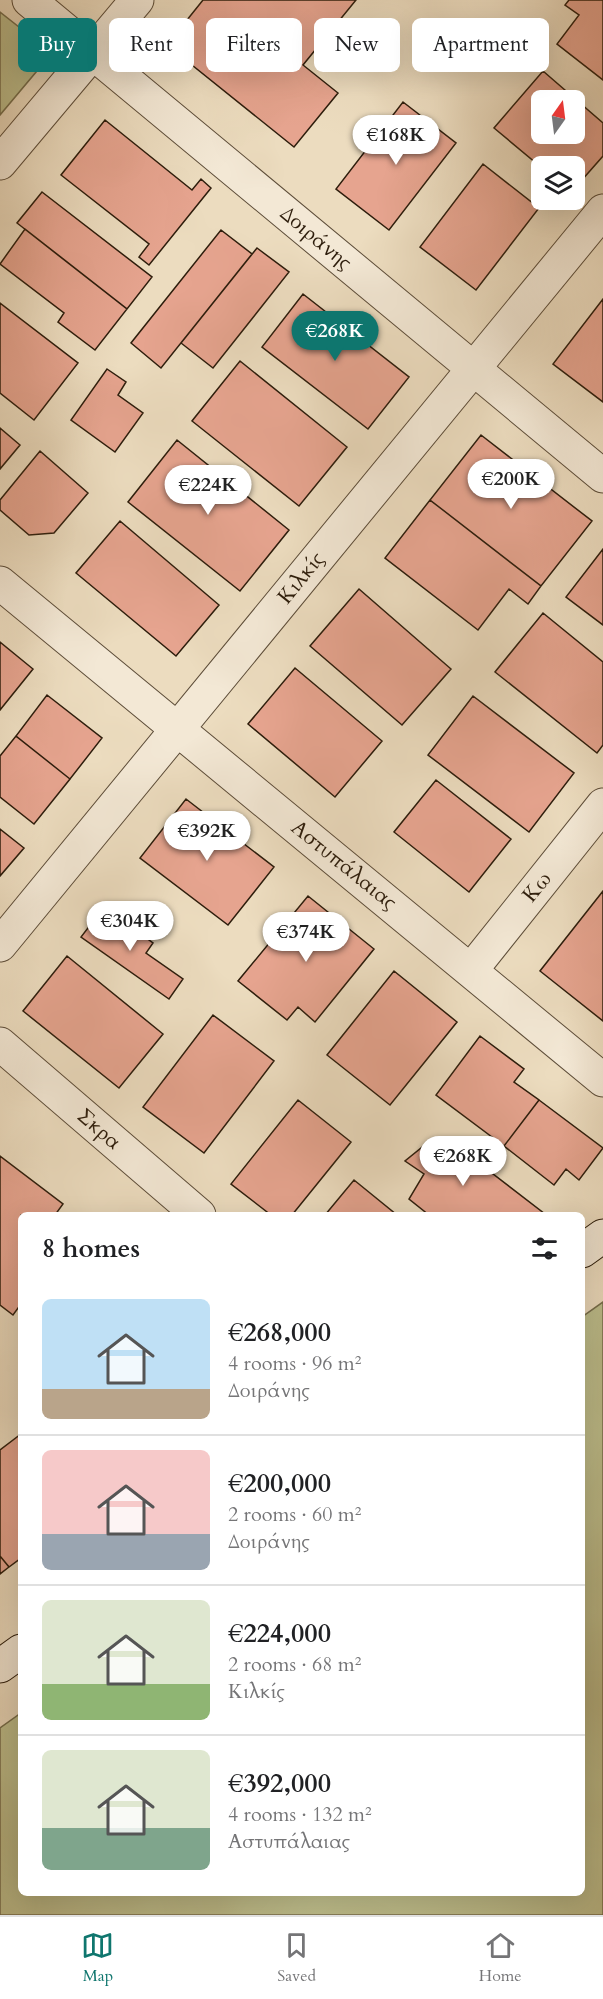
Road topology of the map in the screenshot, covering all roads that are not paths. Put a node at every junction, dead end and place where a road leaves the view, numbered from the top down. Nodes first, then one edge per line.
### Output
1 (28, 0) edge
2 (137, 0) edge
3 (50, 18) edge
4 (97, 50) edge
5 (97, 56) edge
6 (79, 72) edge
7 (0, 164) edge
8 (603, 211) edge
9 (473, 369) junction
10 (603, 476) edge
11 (0, 583) edge
12 (177, 729) junction
13 (603, 806) edge
14 (0, 945) edge
15 (472, 969) junction
16 (0, 1044) edge
17 (603, 1080) edge
18 (196, 1212) edge
19 (603, 1236) edge
20 (585, 1249) edge
21 (18, 1653) edge
22 (0, 1666) edge

1 - 3 street, Δοιράνης
2 - 4 street
5 - 9 street, Δοιράνης
6 - 7 street
8 - 9 street, Κιλκίς
9 - 10 street, Δοιράνης
9 - 12 street, Κιλκίς
11 - 12 street, Αστυπάλαιας
12 - 14 street, Κιλκίς
12 - 15 street, Αστυπάλαιας
13 - 15 street, Κω
15 - 17 street, Αστυπάλαιας
16 - 18 street, Σκρα
19 - 20 street
21 - 22 street

